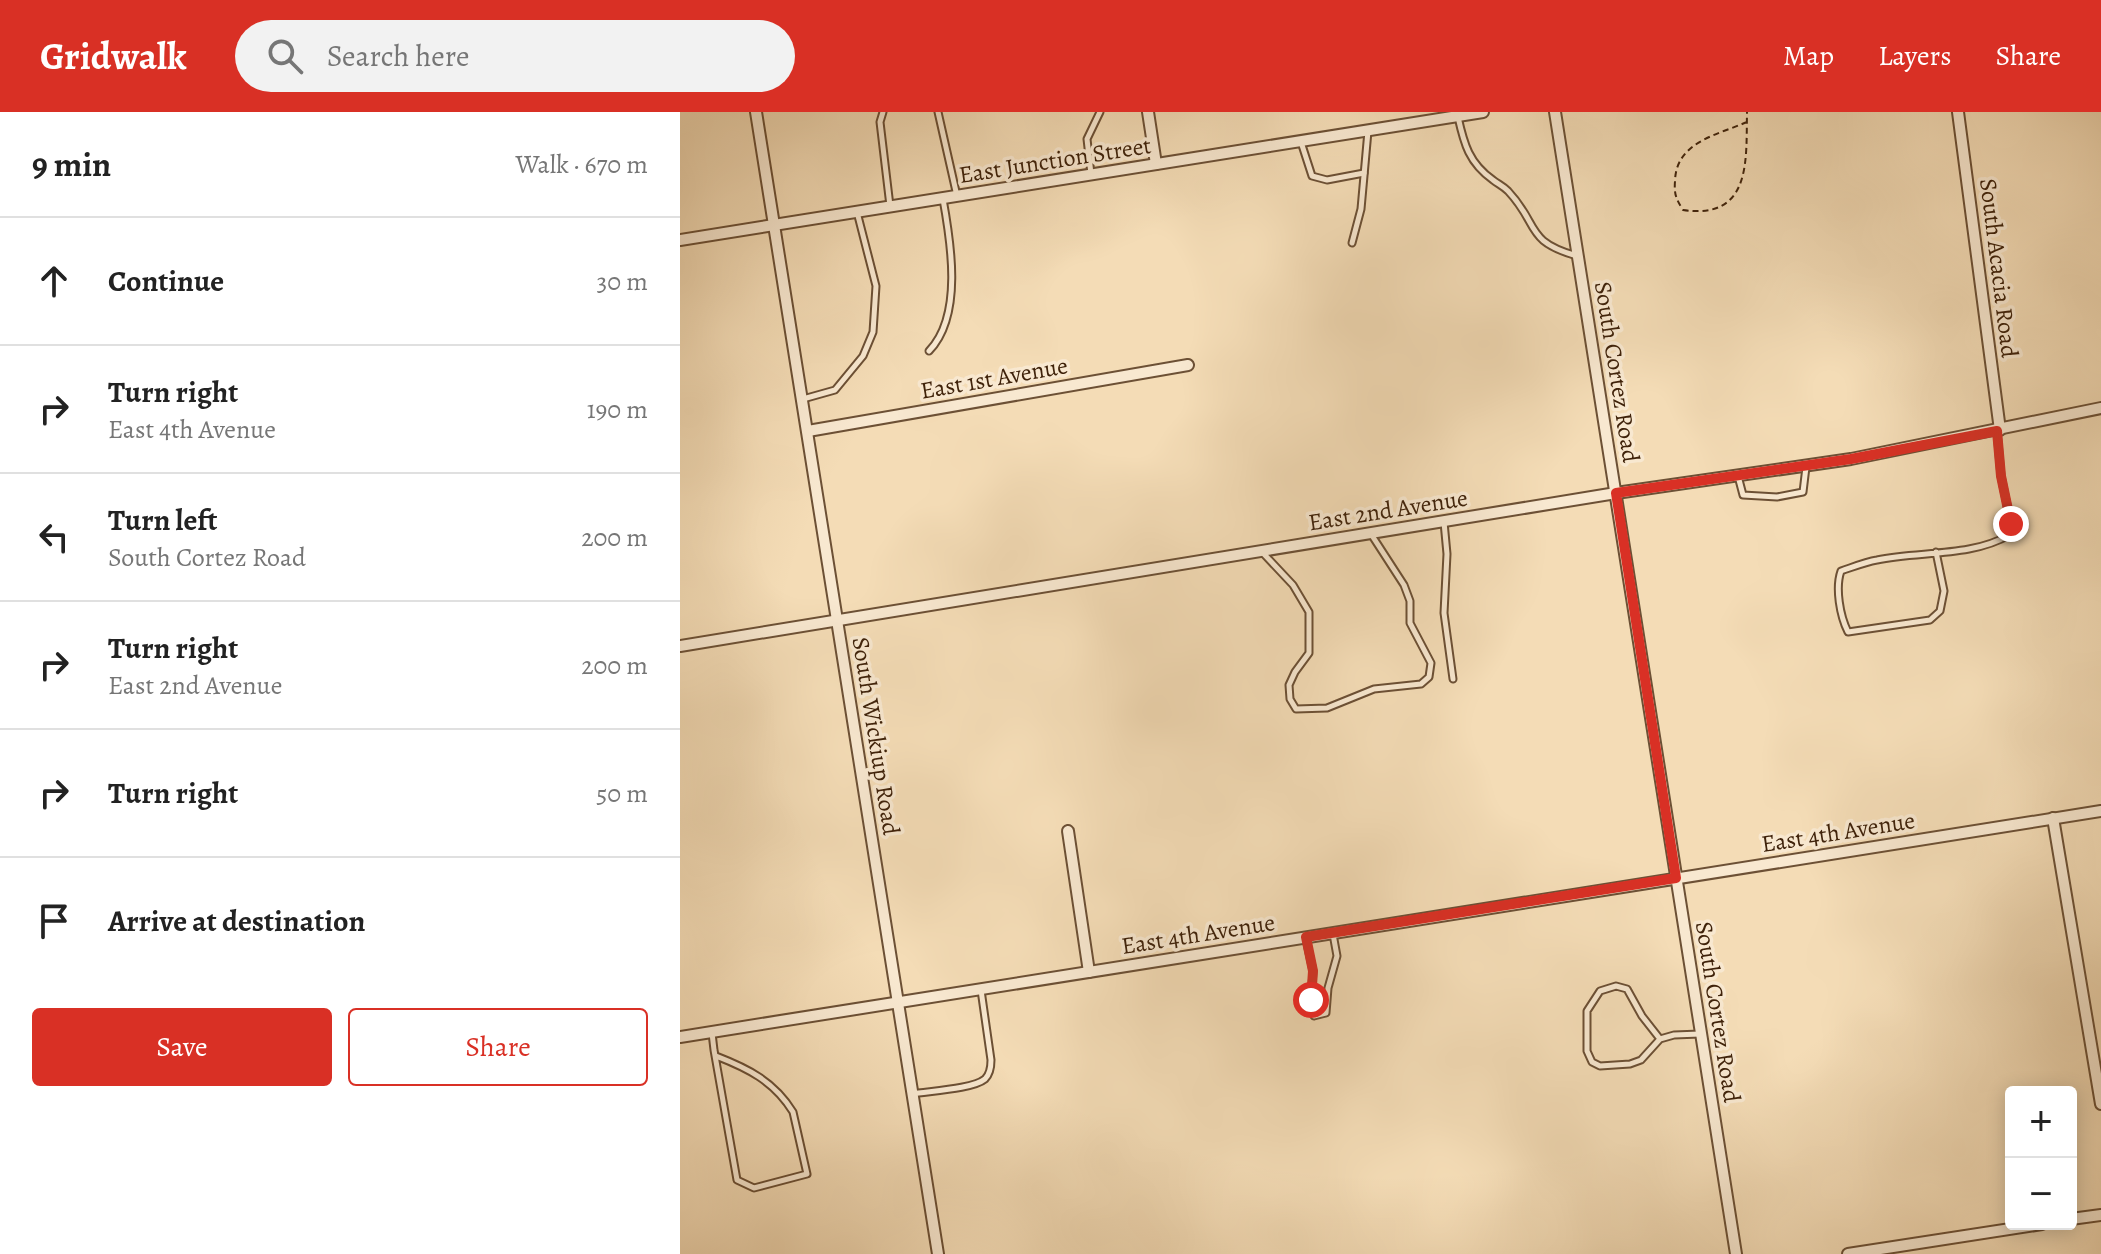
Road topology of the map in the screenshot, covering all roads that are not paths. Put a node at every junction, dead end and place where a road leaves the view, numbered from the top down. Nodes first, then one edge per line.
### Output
1 (756, 112) edge
2 (883, 112) edge
3 (938, 112) edge
4 (1100, 112) edge
5 (1148, 112) edge
6 (1483, 112) edge
7 (1555, 112) edge
8 (1958, 112) edge
9 (1457, 116) junction
10 (1368, 130) junction
11 (1301, 141) junction
12 (1156, 164) junction
13 (1364, 173) junction
14 (1091, 175) junction
15 (957, 196) junction
16 (943, 198) junction
17 (890, 207) junction
18 (857, 212) junction
19 (774, 225) junction
20 (680, 240) edge
21 (1352, 243) dead end
22 (1578, 257) junction
23 (929, 351) dead end
24 (1188, 365) dead end
25 (803, 399) junction
26 (2101, 408) edge
27 (1998, 430) junction
28 (808, 431) junction
29 (1806, 466) junction
30 (1738, 475) junction
31 (1616, 493) junction
32 (1444, 521) junction
33 (1371, 534) junction
34 (1261, 552) junction
35 (1936, 552) junction
36 (837, 619) junction
37 (680, 646) edge
38 (1453, 679) dead end
39 (2101, 811) edge
40 (2053, 818) junction
41 (1068, 831) dead end
42 (1676, 878) junction
43 (1333, 933) junction
44 (1306, 937) junction
45 (1089, 972) junction
46 (981, 989) junction
47 (898, 1003) junction
48 (711, 1032) junction
49 (1701, 1034) junction
50 (680, 1037) edge
51 (1660, 1039) junction
52 (716, 1056) junction
53 (912, 1094) junction
54 (2101, 1104) edge
55 (2101, 1215) edge
56 (2077, 1218) edge
57 (2005, 1230) edge
58 (938, 1254) edge
59 (1736, 1254) edge
60 (1848, 1254) edge

1 - 19 street, South Wickiup Road
2 - 17 lane
3 - 15 lane
4 - 14 lane
5 - 12 street
6 - 9 street, East Junction Street
7 - 22 street, South Cortez Road
8 - 27 street, South Acacia Road
9 - 10 street, East Junction Street
9 - 22 lane
10 - 11 street, East Junction Street
10 - 13 lane
11 - 12 street, East Junction Street
11 - 13 lane
12 - 14 street, East Junction Street
13 - 21 lane
14 - 15 street, East Junction Street
15 - 16 street, East Junction Street
16 - 17 street, East Junction Street
16 - 23 lane
17 - 18 street, East Junction Street
18 - 19 street, East Junction Street
18 - 25 lane
19 - 20 street, East Junction Street
19 - 25 street, South Wickiup Road
22 - 31 street, South Cortez Road
24 - 28 street, East 1st Avenue
25 - 28 street, South Wickiup Road
26 - 27 street, East 2nd Avenue
27 - 29 street, East 2nd Avenue
27 - 35 lane
28 - 36 street, South Wickiup Road
29 - 30 street, East 2nd Avenue
29 - 30 lane
30 - 31 street, East 2nd Avenue
31 - 32 street, East 2nd Avenue
31 - 42 street, South Cortez Road
32 - 33 street, East 2nd Avenue
32 - 38 lane
33 - 34 street, East 2nd Avenue
33 - 34 lane
34 - 36 street, East 2nd Avenue
35 - 35 lane
36 - 37 street, East 2nd Avenue
36 - 47 street, South Wickiup Road
39 - 40 street, East 4th Avenue
40 - 42 street, East 4th Avenue
40 - 54 street
41 - 45 street
42 - 43 street, East 4th Avenue
42 - 49 street, South Cortez Road
43 - 44 street, East 4th Avenue
43 - 44 lane
44 - 45 street, East 4th Avenue
45 - 46 street, East 4th Avenue
46 - 47 street, East 4th Avenue
46 - 53 lane
47 - 48 street, East 4th Avenue
47 - 53 street, South Wickiup Road
48 - 50 street, East 4th Avenue
48 - 52 lane
49 - 51 lane
49 - 59 street, South Cortez Road
51 - 51 lane
52 - 52 lane
53 - 58 street, South Wickiup Road
55 - 56 street
57 - 60 street

